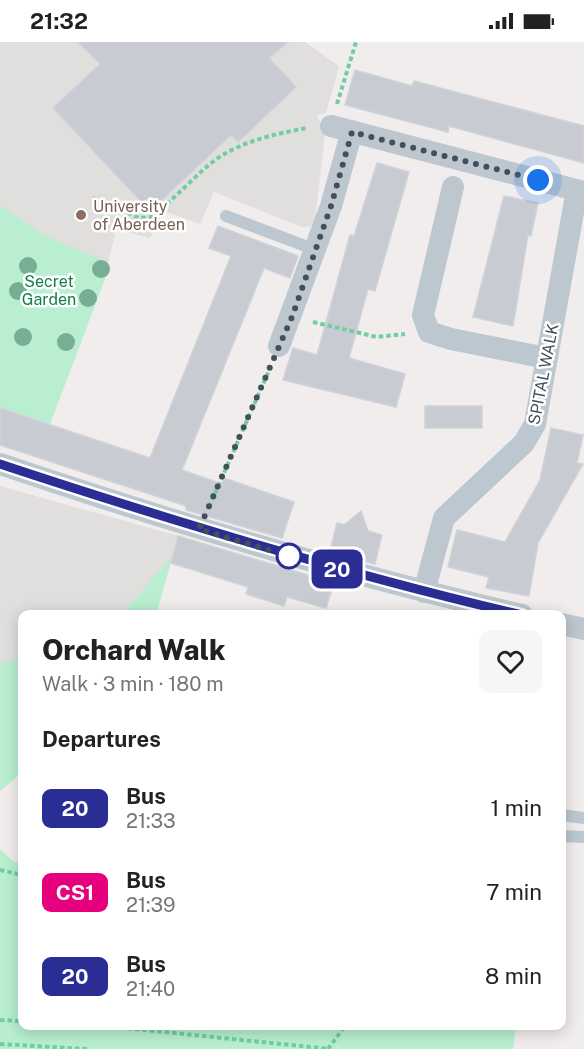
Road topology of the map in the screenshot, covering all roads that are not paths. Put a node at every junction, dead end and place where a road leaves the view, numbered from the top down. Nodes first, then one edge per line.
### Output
1 (453, 187) dead end
2 (580, 191) edge
3 (226, 216) dead end
4 (316, 250) junction
5 (279, 346) road end
6 (546, 358) junction
7 (0, 465) edge
8 (424, 592) junction
9 (501, 610) edge
10 (566, 625) edge
11 (584, 629) edge
12 (566, 816) edge
13 (584, 818) edge
14 (566, 836) edge
15 (584, 837) edge

1 - 6 street
2 - 4 street
2 - 6 street, SPITAL WALK
3 - 4 lane
4 - 5 street
6 - 8 street, SPITAL WALK
7 - 8 street
8 - 9 street
10 - 11 street
12 - 13 lane
14 - 15 lane

